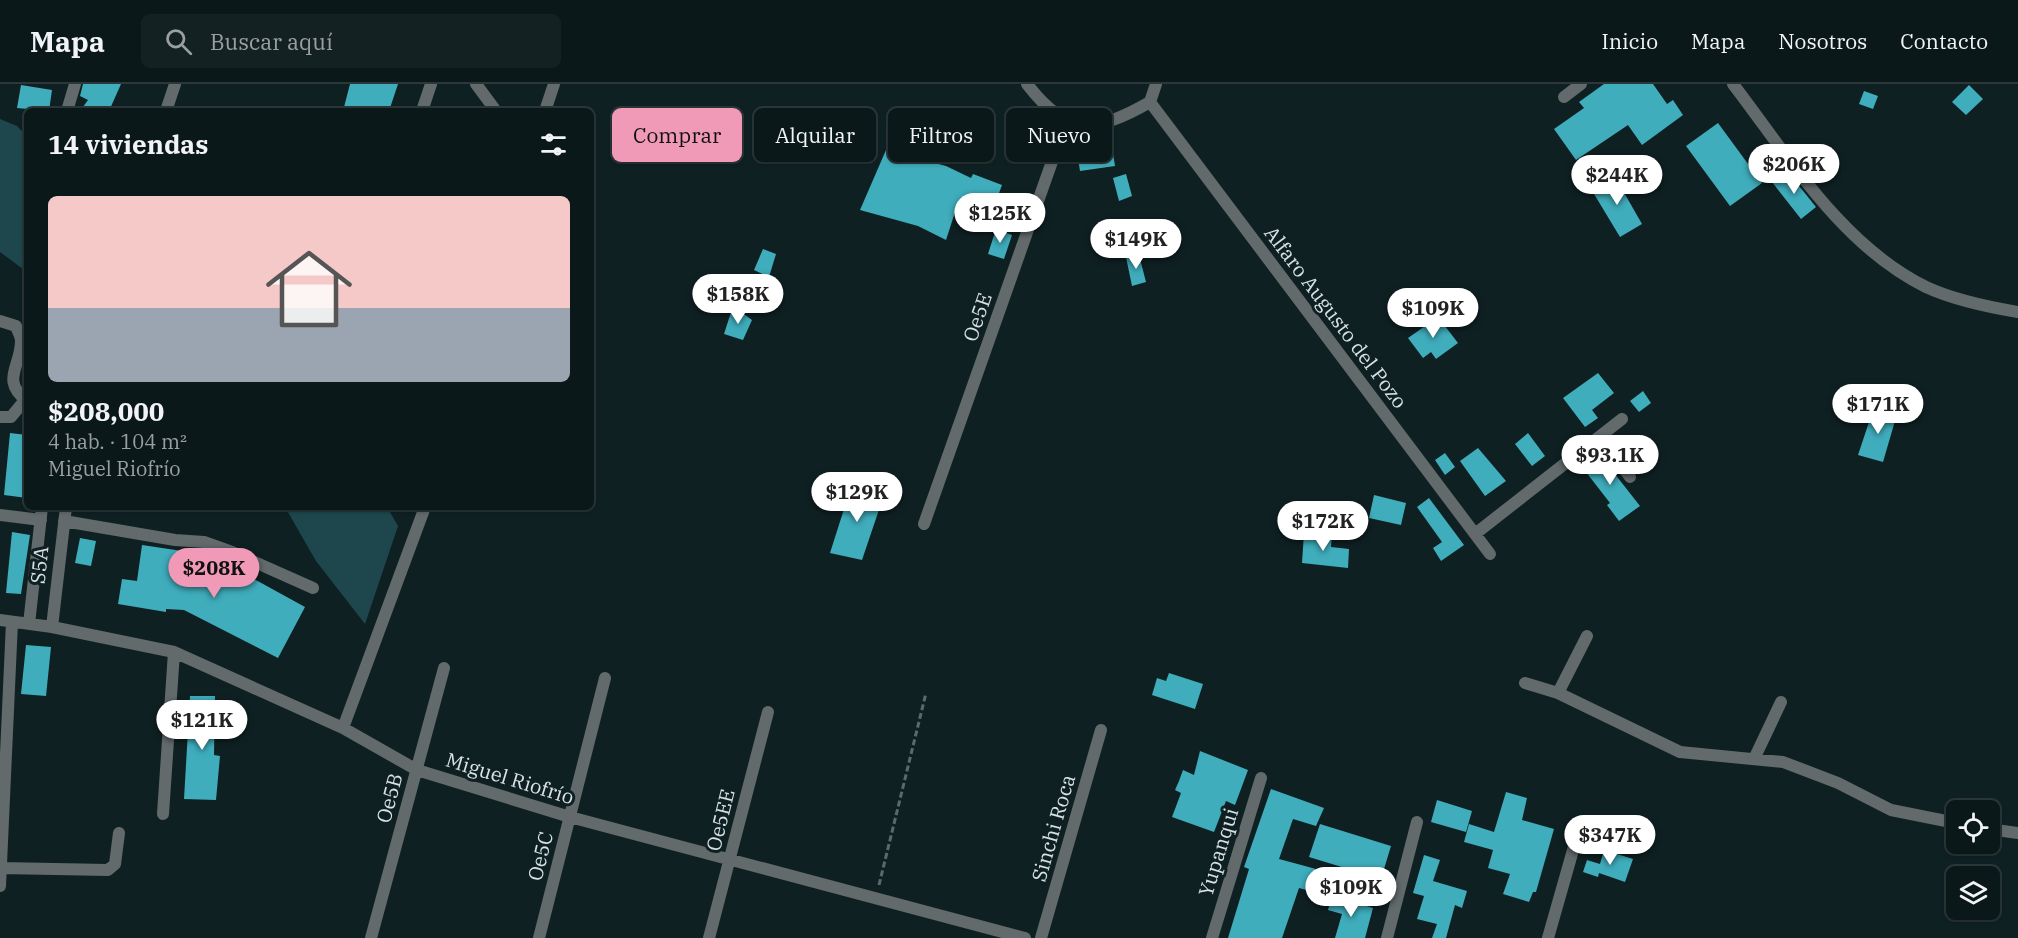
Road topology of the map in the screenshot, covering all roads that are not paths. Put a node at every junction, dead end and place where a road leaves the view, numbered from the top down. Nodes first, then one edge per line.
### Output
1 (75, 84) edge
2 (175, 84) edge
3 (431, 84) edge
4 (476, 84) edge
5 (554, 84) edge
6 (1027, 84) edge
7 (1156, 84) edge
8 (1581, 84) edge
9 (1733, 84) edge
10 (1564, 97) dead end
11 (1150, 102) junction
12 (67, 108) edge
13 (167, 108) edge
14 (423, 108) edge
15 (494, 108) edge
16 (546, 108) edge
17 (1047, 108) edge
18 (1112, 121) edge
19 (1052, 162) edge
20 (2018, 312) edge
21 (0, 321) edge
22 (24, 399) edge
23 (24, 403) edge
24 (0, 417) edge
25 (1622, 419) dead end
26 (1600, 436) junction
27 (1630, 477) dead end
28 (65, 510) edge
29 (424, 510) edge
30 (41, 513) edge
31 (0, 515) edge
32 (63, 521) junction
33 (924, 524) dead end
34 (1475, 534) junction
35 (1490, 554) dead end
36 (314, 588) dead end
37 (6, 621) edge
38 (29, 624) junction
39 (52, 627) junction
40 (1587, 636) dead end
41 (174, 652) junction
42 (444, 668) dead end
43 (605, 678) dead end
44 (1525, 683) dead end
45 (1558, 693) junction
46 (1781, 702) dead end
47 (768, 712) dead end
48 (343, 728) junction
49 (1101, 730) dead end
50 (1754, 759) junction
51 (417, 770) junction
52 (1262, 778) dead end
53 (164, 814) dead end
54 (570, 817) junction
55 (1946, 821) edge
56 (1417, 822) dead end
57 (1579, 828) dead end
58 (2000, 831) edge
59 (119, 833) dead end
60 (2018, 833) edge
61 (730, 860) junction
62 (1, 868) edge
63 (0, 886) edge
64 (371, 938) edge
65 (539, 938) edge
66 (710, 938) edge
67 (1024, 938) edge
68 (1041, 938) edge
69 (1212, 938) edge
70 (1388, 938) edge
71 (1548, 938) edge

1 - 12 street
2 - 13 street
3 - 14 street
4 - 15 street
5 - 16 street
6 - 17 street
7 - 11 street
8 - 10 street
9 - 20 street
11 - 18 street
11 - 34 street, Alfaro Augusto del Pozo
19 - 33 street, Oe5E
21 - 22 street
23 - 24 street
25 - 26 street
26 - 27 street
26 - 34 street
28 - 32 street, S5A
29 - 48 street
30 - 31 street
30 - 38 street
32 - 36 street
32 - 39 street, S5A
34 - 35 street, Alfaro Augusto del Pozo
37 - 38 street, Miguel Riofrío
37 - 62 street
38 - 39 street, Miguel Riofrío
39 - 41 street, Miguel Riofrío
40 - 45 street
41 - 48 street, Miguel Riofrío
41 - 53 street
42 - 51 street, Oe5B
43 - 54 street, Oe5C
44 - 45 street
45 - 50 street
46 - 50 street
47 - 61 street, Oe5EE
48 - 51 street, Miguel Riofrío
49 - 68 street, Sinchi Roca
50 - 55 street
51 - 54 street, Miguel Riofrío
51 - 64 street, Oe5B
52 - 69 street, Yupanqui
54 - 61 street, Miguel Riofrío
54 - 65 street, Oe5C
56 - 70 street
57 - 71 street
58 - 60 street
59 - 62 street
61 - 66 street, Oe5EE
61 - 67 street, Miguel Riofrío
62 - 63 street

